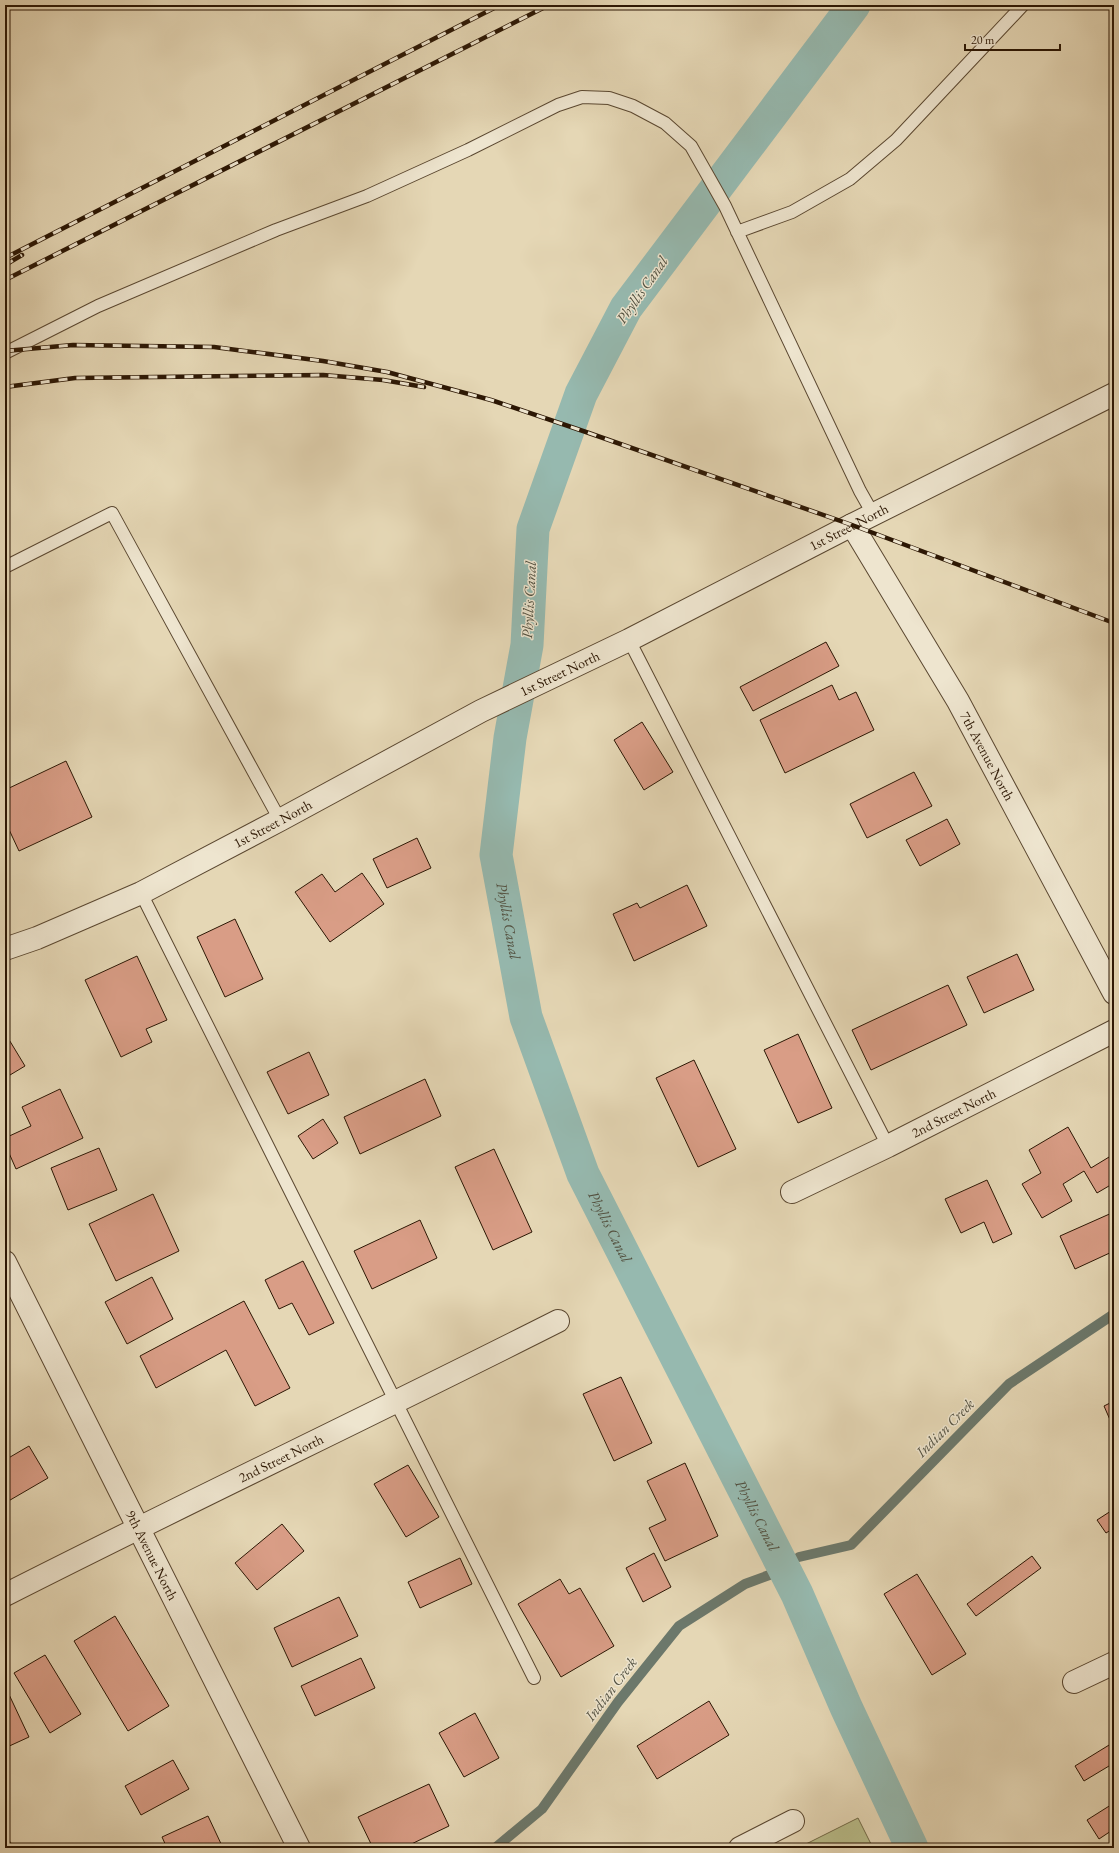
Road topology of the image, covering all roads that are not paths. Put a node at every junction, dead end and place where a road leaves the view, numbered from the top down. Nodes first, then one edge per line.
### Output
1 (1023, 5) edge
2 (737, 232) junction
3 (5, 353) edge
4 (1114, 394) edge
5 (873, 514) junction
6 (852, 525) junction
7 (5, 567) edge
8 (629, 640) junction
9 (280, 820) junction
10 (141, 893) junction
11 (5, 949) edge
12 (1114, 993) edge
13 (1114, 1032) edge
14 (888, 1146) junction
15 (792, 1192) dead end
16 (5, 1262) edge
17 (558, 1321) dead end
18 (396, 1403) junction
19 (137, 1528) junction
20 (5, 1595) edge
21 (1114, 1663) edge
22 (534, 1678) dead end
23 (1074, 1682) dead end
24 (793, 1821) dead end
25 (299, 1848) edge
26 (740, 1848) edge

1 - 2 lane
2 - 3 lane
2 - 5 lane
4 - 5 street, 1st Street North
5 - 6 street, 1st Street North
6 - 8 street, 1st Street North
6 - 12 street, 7th Avenue North
7 - 9 lane
8 - 9 street, 1st Street North
8 - 14 lane
9 - 10 street, 1st Street North
10 - 11 street, 1st Street North
10 - 18 lane
13 - 14 street, 2nd Street North
14 - 15 street, 2nd Street North
16 - 19 street, 9th Avenue North
17 - 18 street, 2nd Street North
18 - 19 street, 2nd Street North
18 - 22 lane
19 - 20 street, 2nd Street North
19 - 25 street, 9th Avenue North
21 - 23 street
24 - 26 street

